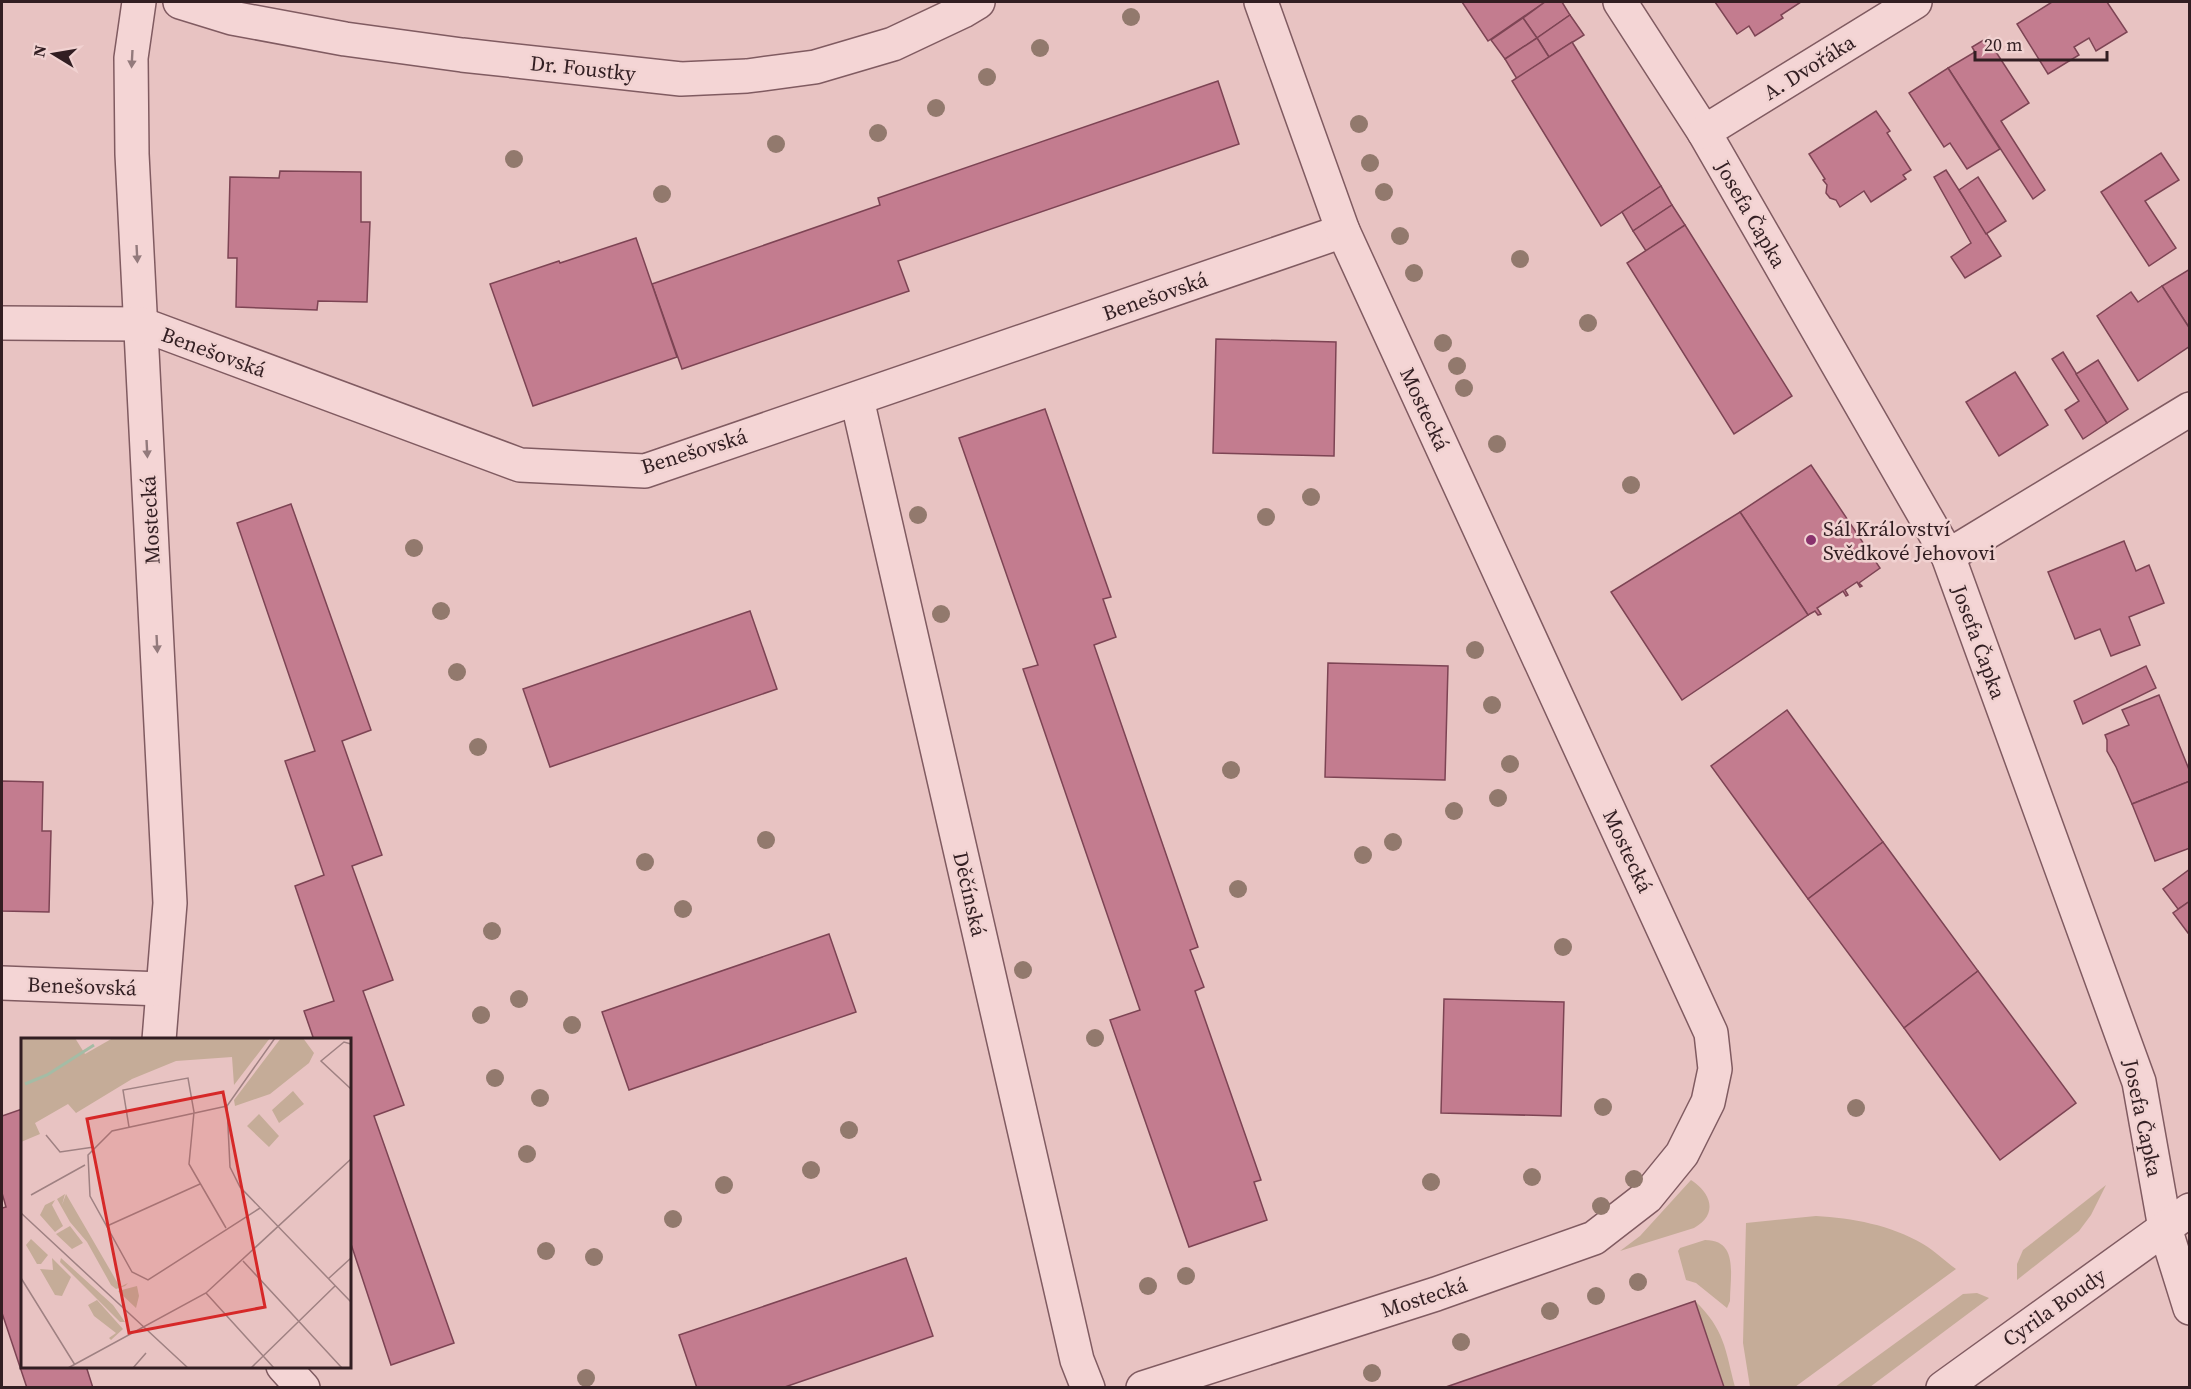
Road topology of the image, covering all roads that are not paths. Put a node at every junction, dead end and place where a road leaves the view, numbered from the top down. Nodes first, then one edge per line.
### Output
1 (139, 2) edge
2 (180, 2) edge
3 (978, 2) edge
4 (1261, 2) edge
5 (1620, 2) edge
6 (1915, 2) edge
7 (1704, 132) junction
8 (1343, 231) junction
9 (2, 323) edge
10 (141, 324) junction
11 (856, 399) junction
12 (2190, 409) edge
13 (1948, 556) junction
14 (2, 983) edge
15 (162, 988) junction
16 (159, 1038) edge
17 (2177, 1219) edge
18 (2190, 1308) edge
19 (1088, 1388) edge
20 (1143, 1388) edge
21 (1943, 1388) edge

1 -> 10 street, Mostecká
2 - 3 street, Dr. Foustky
4 - 8 street, Mostecká
5 - 7 street, Josefa Čapka
6 - 7 street, A. Dvořáka
7 - 13 street, Josefa Čapka
8 - 11 street, Benešovská
8 - 20 street, Mostecká
9 - 10 street, Benešovská
10 - 11 street, Benešovská
10 -> 15 street, Mostecká
11 - 19 street, Děčínská
12 - 13 street
13 - 17 street, Josefa Čapka
14 - 15 street, Benešovská
15 - 16 street, Mostecká
17 - 18 street, Josefa Čapka
17 - 21 street, Cyrila Boudy

